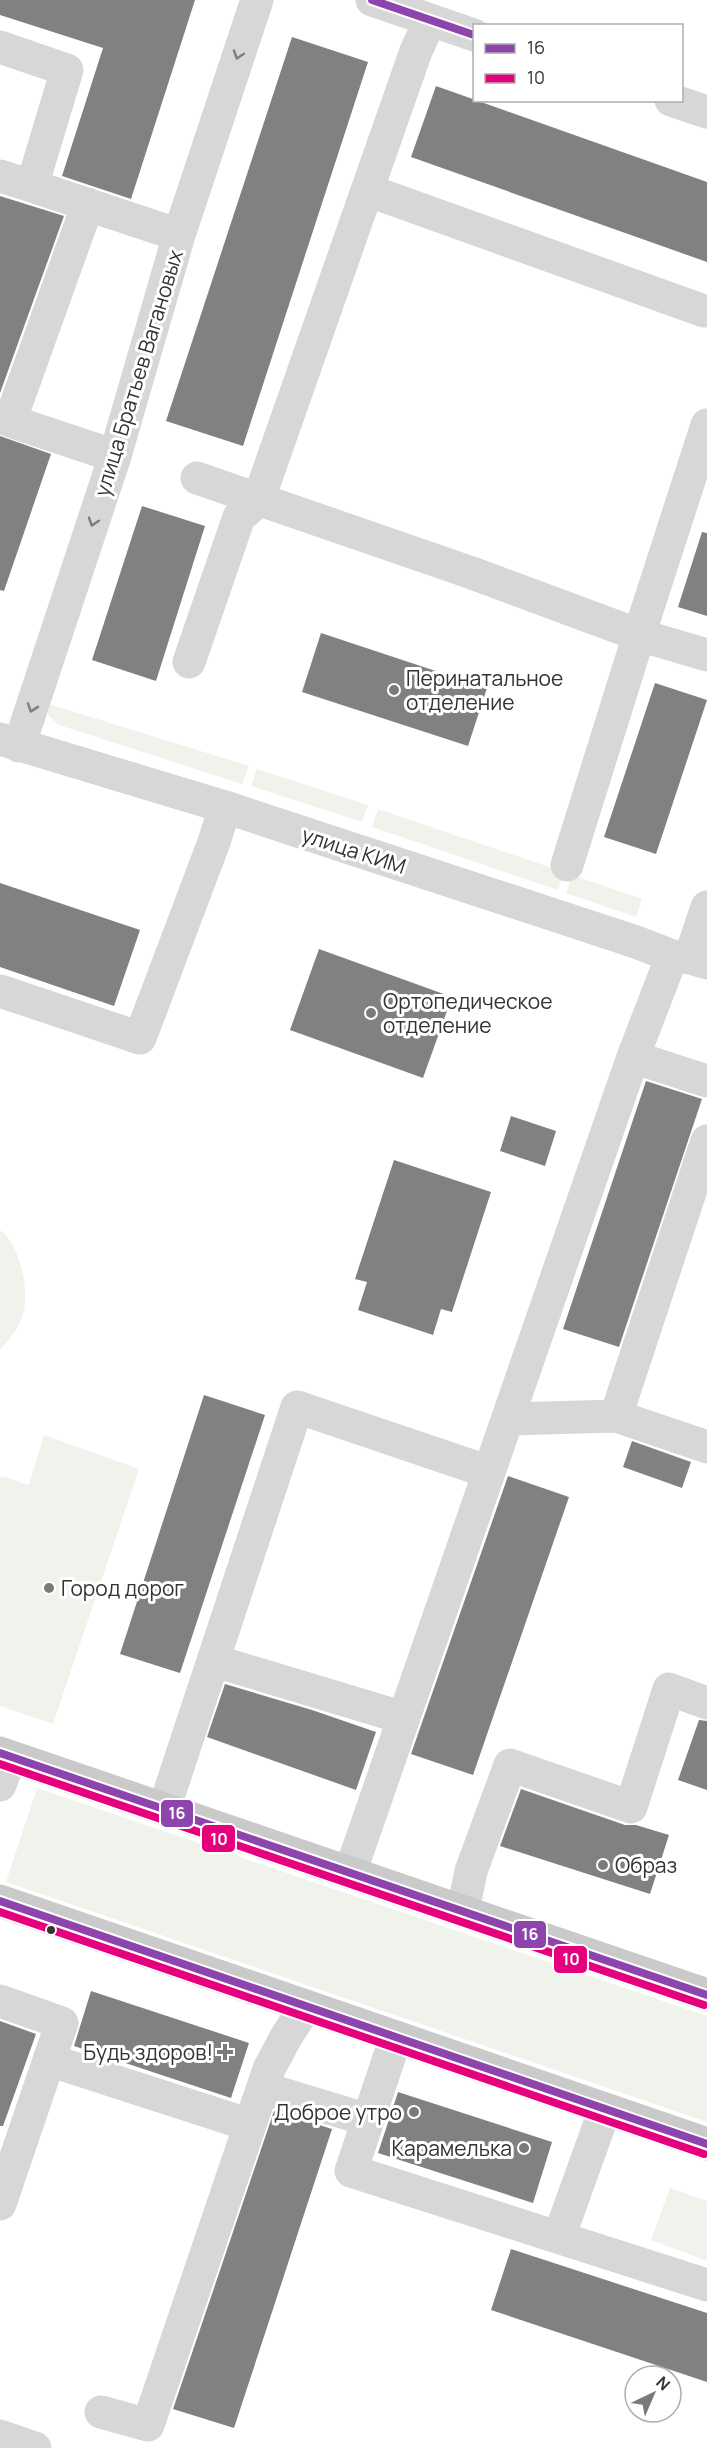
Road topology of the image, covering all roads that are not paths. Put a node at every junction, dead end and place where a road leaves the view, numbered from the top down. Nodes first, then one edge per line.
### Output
1 (257, 0) edge
2 (372, 0) edge
3 (429, 21) junction
4 (473, 36) edge
5 (0, 47) edge
6 (677, 102) edge
7 (707, 112) edge
8 (0, 176) edge
9 (32, 186) junction
10 (367, 190) junction
11 (88, 204) junction
12 (179, 235) junction
13 (704, 311) dead end
14 (5, 420) edge
15 (707, 425) edge
16 (115, 456) junction
17 (197, 478) dead end
18 (258, 501) junction
19 (639, 635) junction
20 (707, 655) edge
21 (189, 662) dead end
22 (9, 742) edge
23 (225, 807) junction
24 (567, 865) dead end
25 (707, 907) edge
26 (690, 959) edge
27 (0, 991) edge
28 (633, 1057) junction
29 (707, 1081) edge
30 (707, 1141) edge
31 (616, 1416) junction
32 (508, 1419) junction
33 (707, 1447) edge
34 (489, 1473) junction
35 (214, 1661) junction
36 (707, 1703) edge
37 (404, 1718) junction
38 (3, 1765) edge
39 (164, 1809) junction
40 (350, 1873) junction
41 (0, 1901) edge
42 (463, 1911) junction
43 (707, 1995) edge
44 (0, 2001) edge
45 (306, 2006) junction
46 (396, 2037) junction
47 (49, 2060) junction
48 (263, 2088) junction
49 (605, 2109) junction
50 (368, 2120) junction
51 (250, 2125) junction
52 (707, 2144) edge
53 (0, 2204) edge
54 (558, 2237) junction
55 (707, 2285) edge
56 (101, 2412) dead end
57 (0, 2436) edge
58 (35, 2448) edge

1 -> 12 street, улица Братьев Вагановых
2 - 3 street
3 - 4 street
3 - 10 street
5 - 9 street
6 - 7 street
8 - 9 street
9 - 11 street
10 - 13 street
10 - 18 street
11 - 12 street
11 - 14 street
12 - 16 street, улица Братьев Вагановых
14 - 16 street
15 - 19 street
16 -> 22 street, улица Братьев Вагановых
17 - 18 street
18 - 19 street
18 - 21 street
19 - 20 street
19 - 24 street
22 - 23 street, улица КИМ
23 - 26 street, улица КИМ
23 - 27 street
25 - 26 street
26 - 28 street
28 - 29 street
28 - 32 street
30 - 31 street
31 - 32 street
31 - 33 street
32 - 34 street
34 - 35 street
34 - 37 street
35 - 37 street
35 - 39 street
36 - 42 street
37 - 40 street
38 - 39 main road
39 - 40 main road
40 - 42 main road
41 - 45 main road
42 - 43 main road
44 - 47 street
45 - 46 main road
45 - 48 street
46 - 49 main road
46 - 50 street
47 - 51 street
47 - 53 street
48 - 50 street
48 - 51 street
49 - 52 main road
49 - 54 street
50 - 54 street
51 - 56 street
54 - 55 street
57 - 58 street

